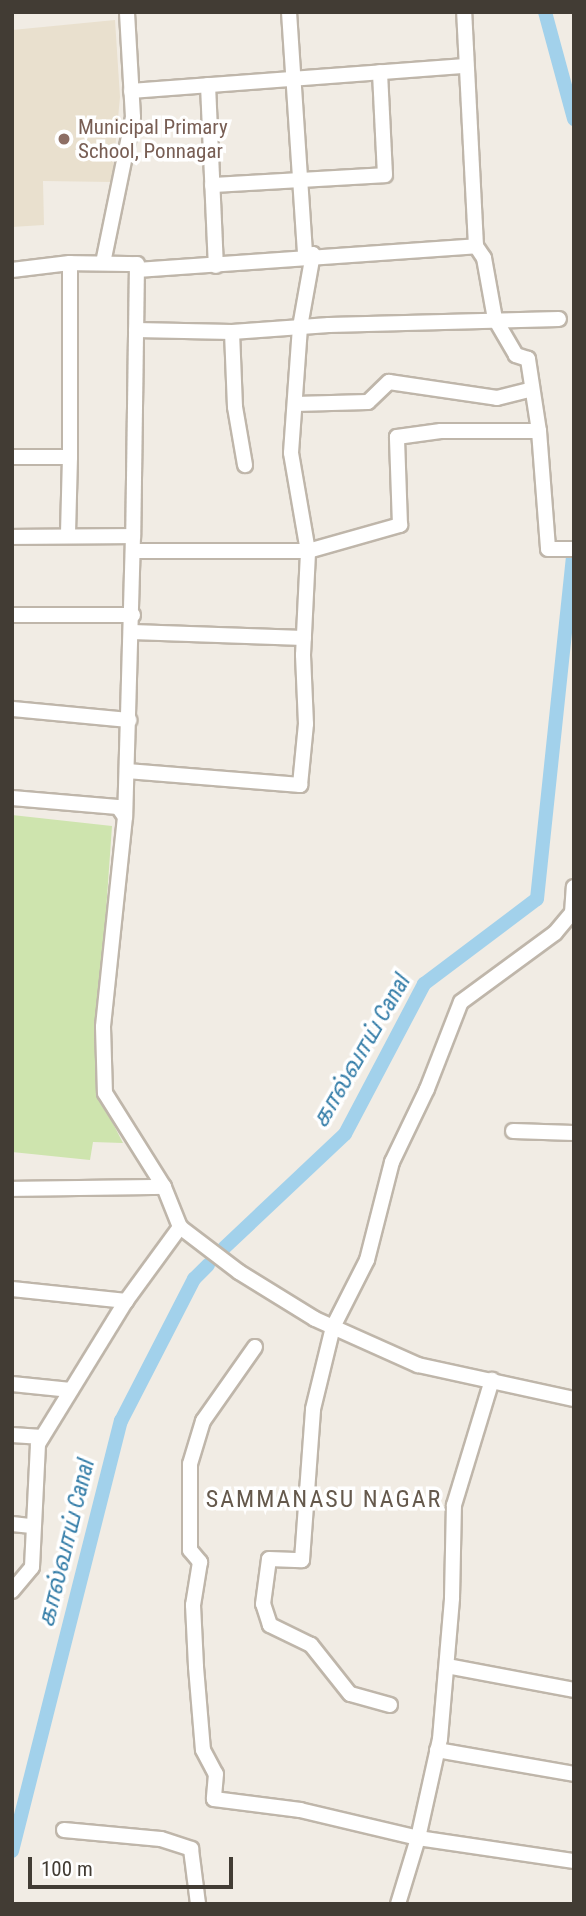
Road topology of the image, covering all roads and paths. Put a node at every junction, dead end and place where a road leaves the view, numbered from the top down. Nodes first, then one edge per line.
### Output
1 (127, 12) edge
2 (289, 12) edge
3 (464, 12) edge
4 (466, 66) junction
5 (380, 72) junction
6 (293, 79) junction
7 (208, 85) junction
8 (131, 91) junction
9 (300, 180) junction
10 (212, 185) junction
11 (476, 246) junction
12 (309, 255) junction
13 (70, 263) junction
14 (103, 263) junction
15 (216, 266) junction
16 (12, 270) edge
17 (137, 270) junction
18 (495, 318) junction
19 (559, 319) dead end
20 (300, 327) junction
21 (136, 330) junction
22 (232, 332) junction
23 (532, 388) junction
24 (295, 404) junction
25 (539, 431) junction
26 (12, 457) edge
27 (70, 457) junction
28 (245, 466) dead end
29 (68, 536) junction
30 (12, 537) edge
31 (133, 544) junction
32 (574, 549) edge
33 (308, 551) junction
34 (12, 615) edge
35 (132, 615) junction
36 (132, 632) junction
37 (304, 638) junction
38 (12, 709) edge
39 (129, 720) junction
40 (127, 771) junction
41 (12, 798) edge
42 (125, 817) junction
43 (574, 887) edge
44 (573, 914) edge
45 (513, 1131) dead end
46 (574, 1133) edge
47 (164, 1187) junction
48 (12, 1189) edge
49 (180, 1227) junction
50 (12, 1289) edge
51 (126, 1301) junction
52 (333, 1327) junction
53 (255, 1347) dead end
54 (492, 1380) junction
55 (12, 1384) edge
56 (71, 1390) junction
57 (574, 1399) edge
58 (12, 1435) edge
59 (42, 1437) junction
60 (12, 1524) edge
61 (32, 1526) junction
62 (12, 1591) edge
63 (447, 1667) junction
64 (574, 1690) edge
65 (390, 1705) dead end
66 (437, 1750) junction
67 (574, 1774) edge
68 (64, 1830) dead end
69 (418, 1838) junction
70 (574, 1861) edge
71 (198, 1904) edge
72 (398, 1904) edge

1 - 8 street
2 - 6 street
3 - 4 street
4 - 5 street
4 - 11 street
5 - 6 street
5 - 9 street
6 - 7 street
6 - 9 street
7 - 8 street
7 - 10 street
8 - 14 street
9 - 10 street
9 - 12 street
10 - 15 street
11 - 12 street
11 - 18 street
12 - 15 street
12 - 20 street
13 - 14 street
13 - 16 street
13 - 27 street
14 - 17 street
15 - 17 street
17 - 21 street
18 - 19 street
18 - 20 street
18 - 23 street
20 - 22 street
20 - 24 street
21 - 22 street
21 - 31 street
22 - 28 street
23 - 24 street
23 - 25 street
24 - 33 street
25 - 32 street
25 - 33 street
26 - 27 street
27 - 29 street
29 - 30 street
29 - 31 street
31 - 33 street
31 - 35 street
33 - 37 street
34 - 35 street
35 - 36 street
36 - 37 street
36 - 39 street
37 - 40 street
38 - 39 street
39 - 40 street
40 - 42 street
41 - 42 street
42 - 47 street
43 - 44 street
44 - 52 street
45 - 46 street
47 - 48 street
47 - 49 street
49 - 51 street
49 - 52 street
50 - 51 street
51 - 56 street
52 - 54 street
52 - 65 street
53 - 69 street
54 - 57 street
54 - 63 street
55 - 56 street
56 - 59 street
58 - 59 street
59 - 61 street
60 - 61 street
61 - 62 street
63 - 64 street
63 - 66 street
66 - 67 street
66 - 69 street
68 - 71 street
69 - 70 street
69 - 72 street

